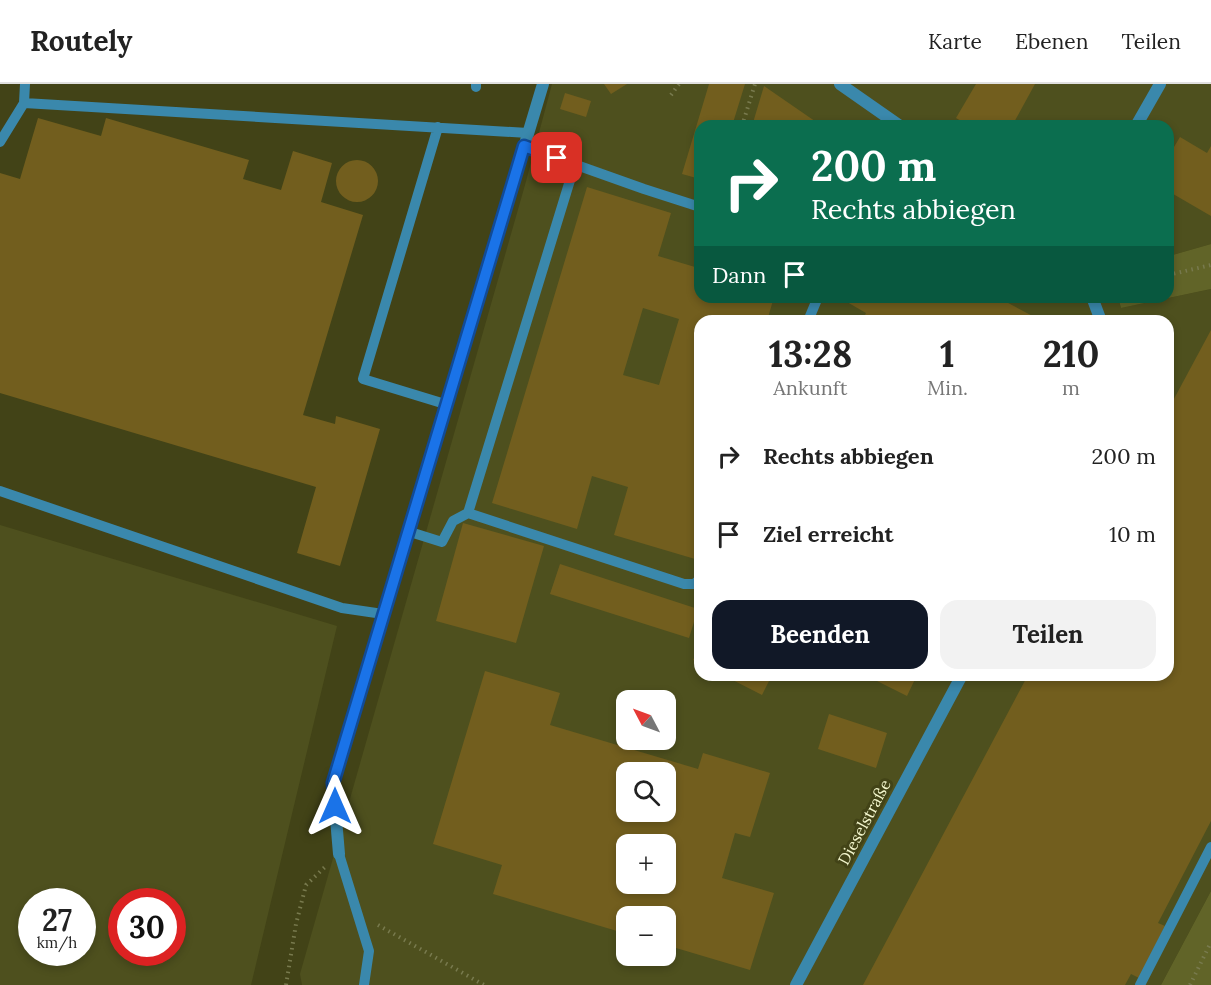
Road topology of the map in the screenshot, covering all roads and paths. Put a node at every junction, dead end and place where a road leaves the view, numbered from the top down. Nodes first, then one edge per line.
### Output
1 (25, 84) edge
2 (543, 84) edge
3 (679, 84) edge
4 (755, 84) edge
5 (840, 84) edge
6 (1160, 84) edge
7 (671, 95) dead end
8 (24, 103) junction
9 (744, 120) edge
10 (891, 120) edge
11 (1139, 120) edge
12 (438, 127) junction
13 (528, 132) junction
14 (0, 142) edge
15 (524, 146) junction
16 (575, 164) junction
17 (694, 205) edge
18 (1211, 265) edge
19 (1174, 274) edge
20 (445, 404) junction
21 (0, 491) edge
22 (468, 513) junction
23 (407, 531) junction
24 (694, 584) edge
25 (383, 614) junction
26 (959, 681) edge
27 (1211, 847) edge
28 (339, 854) junction
29 (356, 912) junction
30 (1211, 942) edge
31 (286, 985) edge
32 (364, 985) edge
33 (484, 985) edge
34 (796, 985) edge
35 (1140, 985) edge
36 (1190, 985) edge

1 - 8 lane
2 - 13 street
3 - 7 path
4 - 9 path
5 - 10 street
6 - 11 street
8 - 12 lane
8 - 14 lane
12 - 13 lane
12 - 20 lane
13 - 15 street
15 - 16 lane
15 - 20 street
16 - 17 lane
16 - 22 lane
18 - 19 path
20 - 23 street
21 - 25 lane
22 - 23 lane
22 - 24 lane
23 - 25 street
25 - 28 street
26 - 34 street, Dieselstraße
27 - 35 lane
28 - 29 lane
28 - 31 path
29 - 32 lane
29 - 33 path
30 - 36 path

